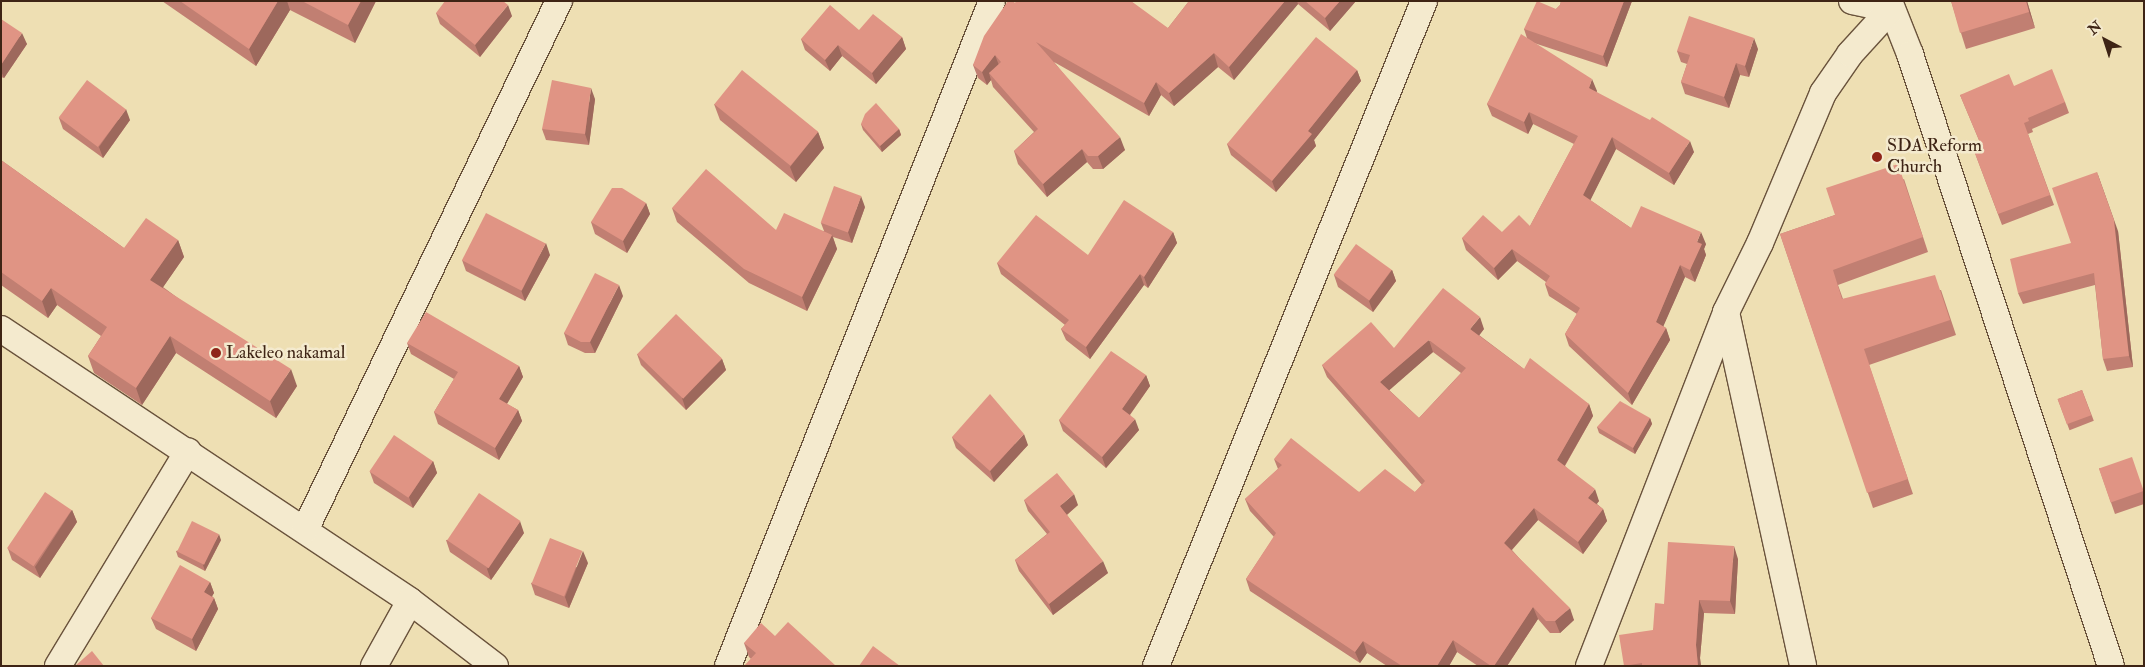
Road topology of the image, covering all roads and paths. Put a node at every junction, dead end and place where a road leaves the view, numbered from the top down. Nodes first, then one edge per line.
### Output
1 (559, 1) edge
2 (992, 1) edge
3 (1424, 1) edge
4 (1852, 1) edge
5 (1890, 5) edge
6 (1726, 312) junction
7 (1, 329) edge
8 (188, 451) junction
9 (305, 530) junction
10 (410, 601) junction
11 (58, 666) edge
12 (374, 666) edge
13 (495, 666) edge
14 (728, 666) edge
15 (1156, 666) edge
16 (1589, 666) edge
17 (1803, 666) edge
18 (2112, 666) edge

1 - 9 street
2 - 14 street
3 - 15 street
4 - 5 street
5 - 6 street
5 - 18 street
6 - 16 street
6 - 17 street
7 - 8 street
8 - 9 street
8 - 11 street
9 - 10 street
10 - 12 street
10 - 13 street

